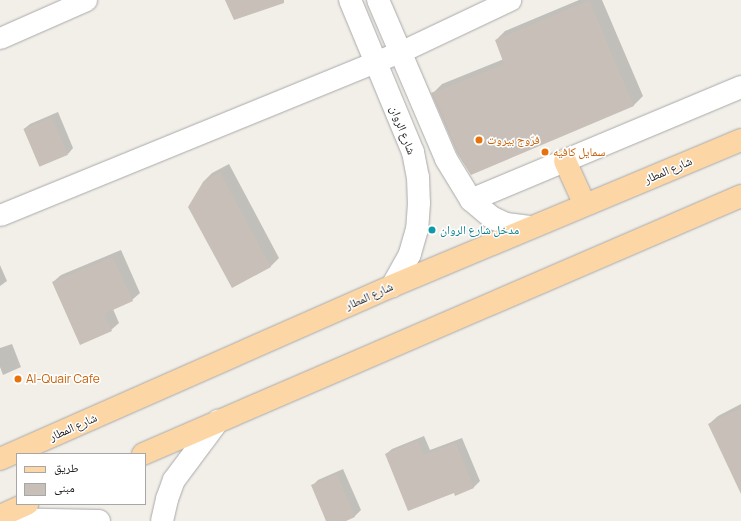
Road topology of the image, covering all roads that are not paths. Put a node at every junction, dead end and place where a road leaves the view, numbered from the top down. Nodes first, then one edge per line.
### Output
1 (86, 0) edge
2 (350, 0) edge
3 (378, 0) edge
4 (510, 0) edge
5 (0, 38) edge
6 (400, 52) junction
7 (376, 62) junction
8 (741, 87) edge
9 (741, 140) edge
10 (566, 161) junction
11 (741, 196) edge
12 (471, 200) junction
13 (585, 205) junction
14 (0, 215) edge
15 (532, 227) junction
16 (392, 286) junction
17 (218, 421) junction
18 (145, 453) edge
19 (0, 459) edge
20 (25, 505) edge
21 (0, 517) edge
22 (99, 521) edge
23 (162, 521) edge

1 - 5 street
2 - 7 street, شارع الروان
3 - 6 street
4 - 6 street
6 - 7 street
6 - 12 street
7 - 14 street
7 - 16 street, شارع الروان
8 - 10 street
9 - 13 main road, شارع المطار
10 - 12 street
10 - 13 main road
11 - 17 main road
12 - 15 street
13 - 15 main road, شارع المطار
15 - 16 main road, شارع المطار
16 - 19 main road, شارع المطار
17 - 18 main road
17 - 23 street
20 - 21 main road
21 - 22 street

